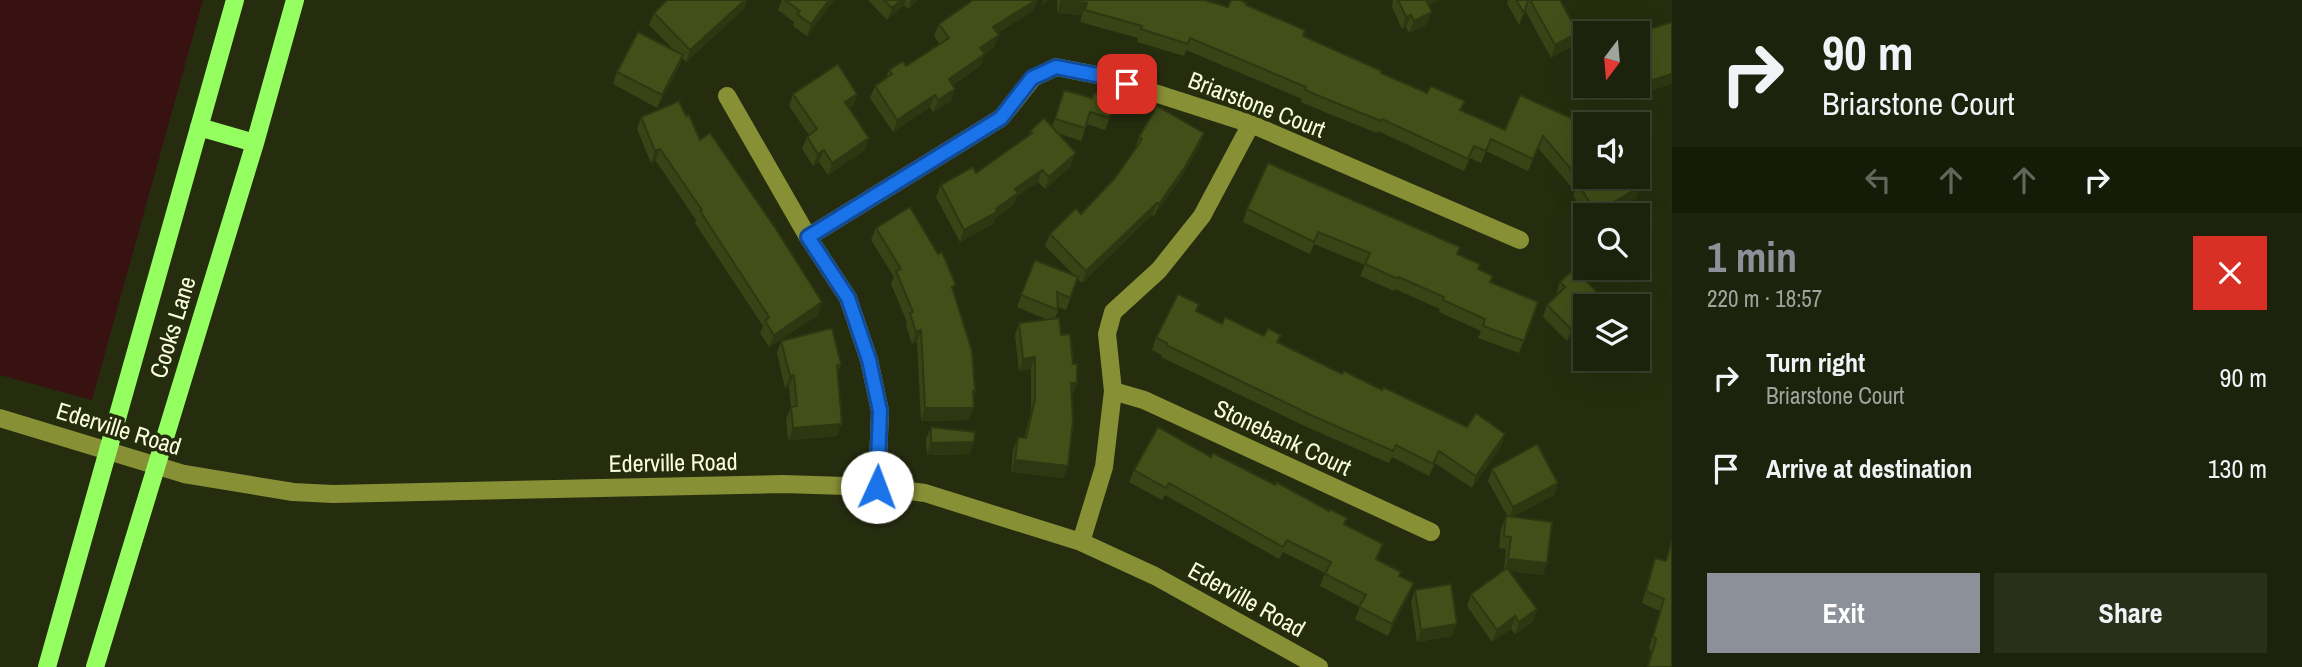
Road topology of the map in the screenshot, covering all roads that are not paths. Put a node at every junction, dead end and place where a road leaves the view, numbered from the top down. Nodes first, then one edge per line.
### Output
1 (235, 0) edge
2 (295, 0) edge
3 (727, 96) dead end
4 (1251, 124) junction
5 (199, 127) junction
6 (255, 143) junction
7 (808, 237) junction
8 (1520, 240) dead end
9 (1113, 391) junction
10 (0, 418) edge
11 (109, 451) junction
12 (156, 465) junction
13 (877, 487) junction
14 (1431, 532) dead end
15 (1081, 542) junction
16 (47, 667) edge
17 (95, 667) edge
18 (1319, 667) edge

1 - 5 main road, Cooks Lane
2 - 6 main road, Cooks Lane
3 - 7 street
4 - 7 street, Briarstone Court
4 - 8 street, Briarstone Court
4 - 9 street
5 - 6 main road
5 - 11 main road, Cooks Lane
6 - 12 main road, Cooks Lane
7 - 13 street
9 - 14 street, Stonebank Court
9 - 15 street
10 - 11 street, Ederville Road
11 - 12 street, Ederville Road
11 - 16 main road, Cooks Lane
12 - 13 street, Ederville Road
12 - 17 main road, Cooks Lane
13 - 15 street, Ederville Road
15 - 18 street, Ederville Road

